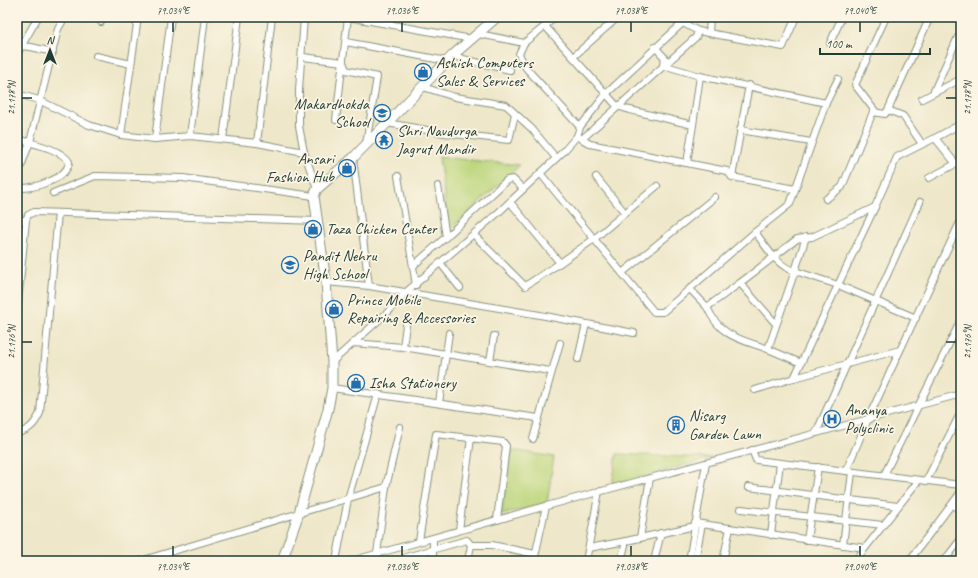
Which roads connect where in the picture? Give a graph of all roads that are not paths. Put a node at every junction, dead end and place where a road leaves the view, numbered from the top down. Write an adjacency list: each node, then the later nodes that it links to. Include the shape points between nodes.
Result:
1 (38, 17): 30 (street)
2 (65, 17): 32 (street, via 58,29)
3 (78, 17): 4 (street)
4 (86, 17)
5 (138, 17): 39 (street)
6 (172, 17): 68 (street)
7 (205, 17): 64 (street)
8 (239, 17): 69 (street)
9 (272, 17): 72 (street)
10 (304, 17): 36 (street)
11 (348, 17): 26 (street); 27 (street)
12 (497, 17): 26 (street)
13 (555, 17): 22 (street)
14 (618, 17): 35 (street)
15 (688, 17): 21 (street)
16 (710, 17): 24 (street)
17 (796, 17): 24 (street, via 784,47)
18 (842, 17): 29 (street)
19 (886, 17): 55 (street, via 855,85)
20 (930, 17): 54 (street)
21 (683, 23): 23 (street); 31 (street)
22 (545, 26): 28 (street); 35 (street)
23 (698, 31): 24 (street); 40 (street, via 696,37)
24 (709, 33)
25 (961, 36): 47 (street)
26 (475, 37): 28 (street); 37 (street)
27 (346, 42): 37 (street); 38 (street)
28 (524, 43): 61 (street, via 519,54 526,68)
29 (830, 43)
30 (19, 46): 32 (street); 33 (street)
31 (655, 48): 40 (street, via 665,58); 49 (street)
32 (53, 52): 51 (street)
33 (17, 54)
34 (96, 56): 39 (street)
35 (573, 57): 49 (street)
36 (303, 58): 38 (street); 75 (street, via 299,90 299,126)
37 (450, 58): 41 (street); 46 (street)
38 (343, 62): 57 (street); 73 (street, via 346,70 377,77)
39 (131, 64): 63 (street)
40 (664, 65): 42 (street); 53 (street)
41 (510, 70)
42 (700, 76): 45 (street); 59 (street)
43 (838, 79): 52 (street)
44 (961, 79): 47 (street)
45 (749, 85): 52 (street); 62 (street)
46 (422, 87): 56 (street, via 455,97 506,105); 58 (street)
47 (933, 93): 50 (street)
48 (17, 94): 51 (street)
49 (606, 94): 53 (street); 61 (street)
50 (922, 99)
51 (39, 100): 63 (street, via 89,124); 70 (street)
52 (826, 103): 71 (street)
53 (617, 106): 59 (street); 65 (street)
54 (888, 110): 55 (street, via 885,114); 74 (street, via 903,116)
55 (875, 111): 94 (street, via 842,186)
56 (515, 114): 58 (street, via 509,140 444,133); 77 (street, via 532,129)
57 (336, 120)
58 (387, 123): 73 (street)
59 (693, 124): 78 (street)
60 (961, 124): 66 (street)
61 (580, 127): 65 (street)
62 (740, 130): 71 (street); 84 (street)
63 (120, 134): 68 (street)
64 (190, 136): 68 (street); 69 (street)
65 (579, 138): 77 (street); 78 (street, via 590,144)
66 (935, 138): 74 (street); 79 (street)
67 (17, 139): 70 (street)
68 (155, 139)
69 (223, 139): 72 (street)
70 (30, 142): 82 (street); 88 (street, via 67,158 70,164 64,172 40,185)
71 (811, 142): 92 (street)
72 (257, 143): 75 (street)
73 (366, 144): 76 (street)
74 (922, 144): 97 (street, via 897,157)
75 (304, 152): 90 (street)
76 (353, 158): 90 (street); 119 (street)
77 (556, 158): 80 (street)
78 (687, 163): 84 (street, via 727,172)
79 (959, 164): 85 (street)
80 (540, 173): 89 (street); 108 (street)
81 (398, 176): 112 (street)
82 (17, 177)
83 (596, 177): 99 (street)
84 (732, 177): 92 (street)
85 (929, 178)
86 (438, 186): 106 (street)
87 (657, 186): 99 (street)
88 (17, 188)
89 (523, 189): 95 (street); 106 (street, via 514,179 507,180)
90 (315, 192): 91 (street, via 183,178 95,176); 103 (street)
91 (54, 193)
92 (794, 195): 104 (street)
93 (715, 197): 114 (street)
94 (826, 199)
95 (510, 202): 105 (street); 110 (street)
96 (920, 202): 123 (street)
97 (875, 207): 107 (street, via 812,237); 118 (street)
98 (58, 213): 101 (street, via 31,213); 103 (street); 158 (street, via 40,413 30,428)
99 (625, 213): 108 (street)
100 (17, 220): 101 (street)
101 (26, 220): 125 (street)
102 (961, 220): 126 (street)
103 (318, 221): 115 (street)
104 (755, 232): 109 (street); 121 (street)
105 (474, 235): 110 (street, via 525,286); 111 (street)
106 (446, 237): 112 (street)
107 (806, 237): 109 (street, via 797,239); 113 (street)
108 (594, 239): 110 (street); 114 (street)
109 (774, 256): 113 (street, via 786,268); 116 (street)
110 (560, 263)
111 (441, 264): 117 (street); 120 (street)
112 (413, 266): 117 (street)
113 (795, 271): 118 (street); 129 (street)
114 (622, 273): 121 (street, via 654,312 658,313)
115 (326, 282): 119 (street); 142 (street)
116 (740, 283): 124 (street); 129 (street)
117 (416, 285): 122 (street)
118 (838, 285): 123 (street); 143 (street)
119 (369, 286): 122 (street)
120 (460, 288)
121 (690, 289): 124 (street)
122 (405, 293): 128 (street); 134 (street)
123 (876, 300): 126 (street); 144 (street)
124 (707, 307): 137 (street, via 722,331)
125 (17, 314)
126 (916, 318): 138 (street)
127 (961, 320): 152 (street)
128 (586, 324): 132 (street); 140 (street)
129 (776, 324): 137 (street)
130 (406, 325): 136 (street)
131 (449, 333): 139 (street)
132 (634, 333)
133 (494, 336): 141 (street)
134 (353, 343): 136 (street); 142 (street)
135 (560, 343): 145 (street)
136 (403, 346): 139 (street)
137 (768, 349): 143 (street)
138 (900, 350): 144 (street); 155 (street)
139 (446, 353): 141 (street); 151 (street)
140 (578, 360)
141 (490, 361): 145 (street)
142 (332, 362): 147 (street)
143 (801, 363): 146 (street)
144 (847, 364): 146 (street); 157 (street)
145 (550, 371): 154 (street, via 552,375)
146 (794, 378): 148 (street)
147 (332, 388): 149 (street); 184 (street)
148 (754, 390)
149 (378, 394): 151 (street); 176 (street)
150 (961, 394): 152 (street)
151 (439, 403): 154 (street)
152 (920, 405): 155 (street); 166 (street)
153 (961, 412): 168 (street)
154 (538, 418): 160 (street)
155 (868, 419): 157 (street); 165 (street)
156 (400, 426): 170 (street)
157 (816, 433): 161 (street)
158 (17, 434)
159 (471, 438): 186 (street, via 503,442 506,446); 192 (street); 199 (street, via 439,434 435,436)
160 (533, 439)
161 (752, 450): 162 (street); 163 (street, via 756,460)
162 (706, 462): 167 (street); 189 (street)
163 (780, 463): 164 (street); 173 (street)
164 (818, 467): 165 (street); 175 (street)
165 (849, 471): 166 (street); 177 (street)
166 (884, 475): 168 (street)
167 (650, 478): 172 (street); 195 (street)
168 (923, 480): 169 (street); 180 (street)
169 (961, 485)
170 (386, 487): 176 (street); 206 (street)
171 (748, 487): 173 (street)
172 (599, 491): 179 (street); 203 (street)
173 (777, 492): 175 (street); 182 (street)
174 (961, 492): 178 (street)
175 (814, 496): 177 (street); 185 (street)
176 (348, 499): 184 (street); 210 (street)
177 (849, 501): 180 (street); 187 (street)
178 (952, 505): 183 (street); 224 (street)
179 (546, 506): 186 (street); 207 (street)
180 (898, 506): 190 (street)
181 (742, 509): 182 (street)
182 (774, 512): 185 (street); 194 (street)
183 (961, 512)
184 (299, 513): 208 (street); 209 (street)
185 (811, 517): 187 (street); 198 (street)
186 (497, 520): 192 (street)
187 (846, 522): 190 (street); 202 (street)
188 (702, 524): 189 (street); 191 (street); 221 (street)
189 (695, 525): 193 (street); 220 (street)
190 (883, 525): 204 (street)
191 (730, 528): 194 (street); 222 (street)
192 (462, 529): 196 (street); 201 (street)
193 (661, 533): 195 (street); 219 (street)
194 (771, 535): 198 (street)
195 (640, 538): 200 (street)
196 (433, 539): 199 (street); 205 (street)
197 (961, 539): 225 (street)
198 (807, 540): 202 (street)
199 (419, 541): 206 (street)
200 (626, 541): 203 (street); 218 (street)
201 (469, 543): 205 (street); 207 (street); 215 (street)
202 (843, 545): 204 (street)
203 (589, 548): 217 (street)
204 (865, 548): 223 (street)
205 (434, 549): 213 (street, via 406,557); 214 (street)
206 (378, 553): 211 (street); 212 (street)
207 (535, 554): 216 (street)
208 (140, 561)
209 (282, 561)
210 (336, 561)
211 (351, 561)
212 (376, 561)
213 (406, 561)
214 (433, 561)
215 (468, 561)
216 (534, 561)
217 (586, 561)
218 (621, 561)
219 (654, 561)
220 (689, 561)
221 (695, 561)
222 (723, 561)
223 (854, 561)
224 (909, 561)
225 (944, 561)

